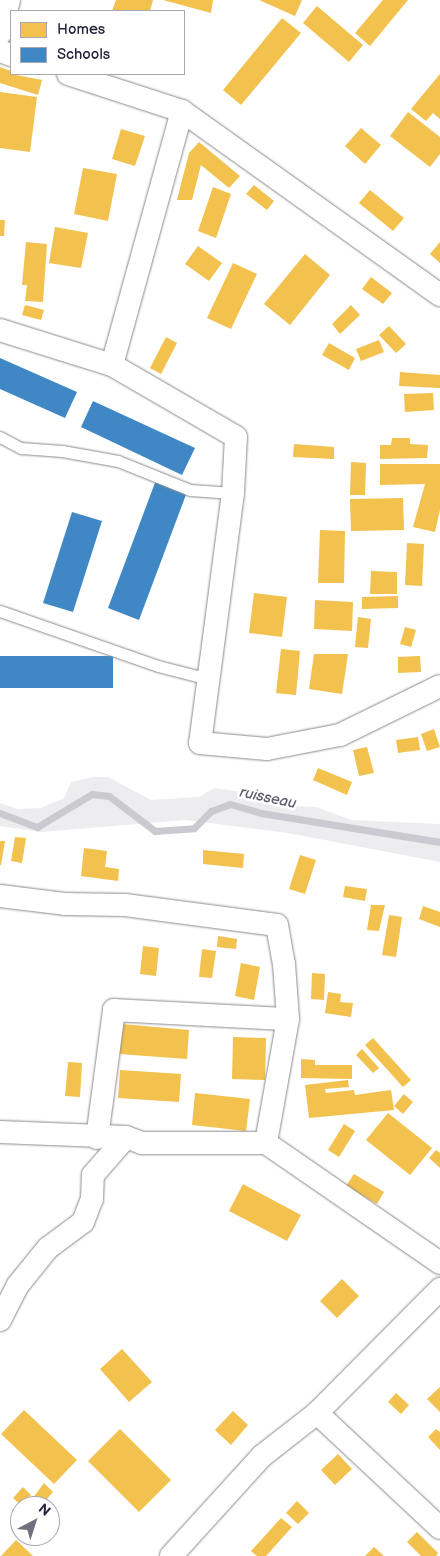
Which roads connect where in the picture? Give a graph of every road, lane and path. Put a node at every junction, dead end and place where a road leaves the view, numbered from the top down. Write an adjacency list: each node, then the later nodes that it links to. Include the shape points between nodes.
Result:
1 (9, 0): 2 (street)
2 (0, 34)
3 (71, 75): 4 (street)
4 (182, 111): 5 (street); 7 (street)
5 (440, 295)
6 (0, 330): 7 (street)
7 (112, 365): 9 (street, via 236,437)
8 (0, 437): 9 (lane, via 21,448 118,461 190,490)
9 (233, 493): 11 (street)
10 (0, 611): 11 (lane, via 158,666)
11 (208, 679): 12 (street, via 200,743 267,749 340,735)
12 (440, 686)
13 (0, 896): 14 (street, via 65,904 125,905 277,925)
14 (288, 1020): 16 (street, via 114,1010); 18 (street)
15 (0, 1132): 16 (street)
16 (97, 1138): 17 (street)
17 (126, 1138): 18 (street, via 142,1143); 21 (street, via 93,1175 92,1199 83,1222 48,1248 18,1285)
18 (266, 1143): 19 (street)
19 (440, 1263)
20 (440, 1289): 22 (street)
21 (0, 1320)
22 (317, 1413): 23 (street); 24 (street, via 262,1456)
23 (440, 1528)
24 (171, 1556)

